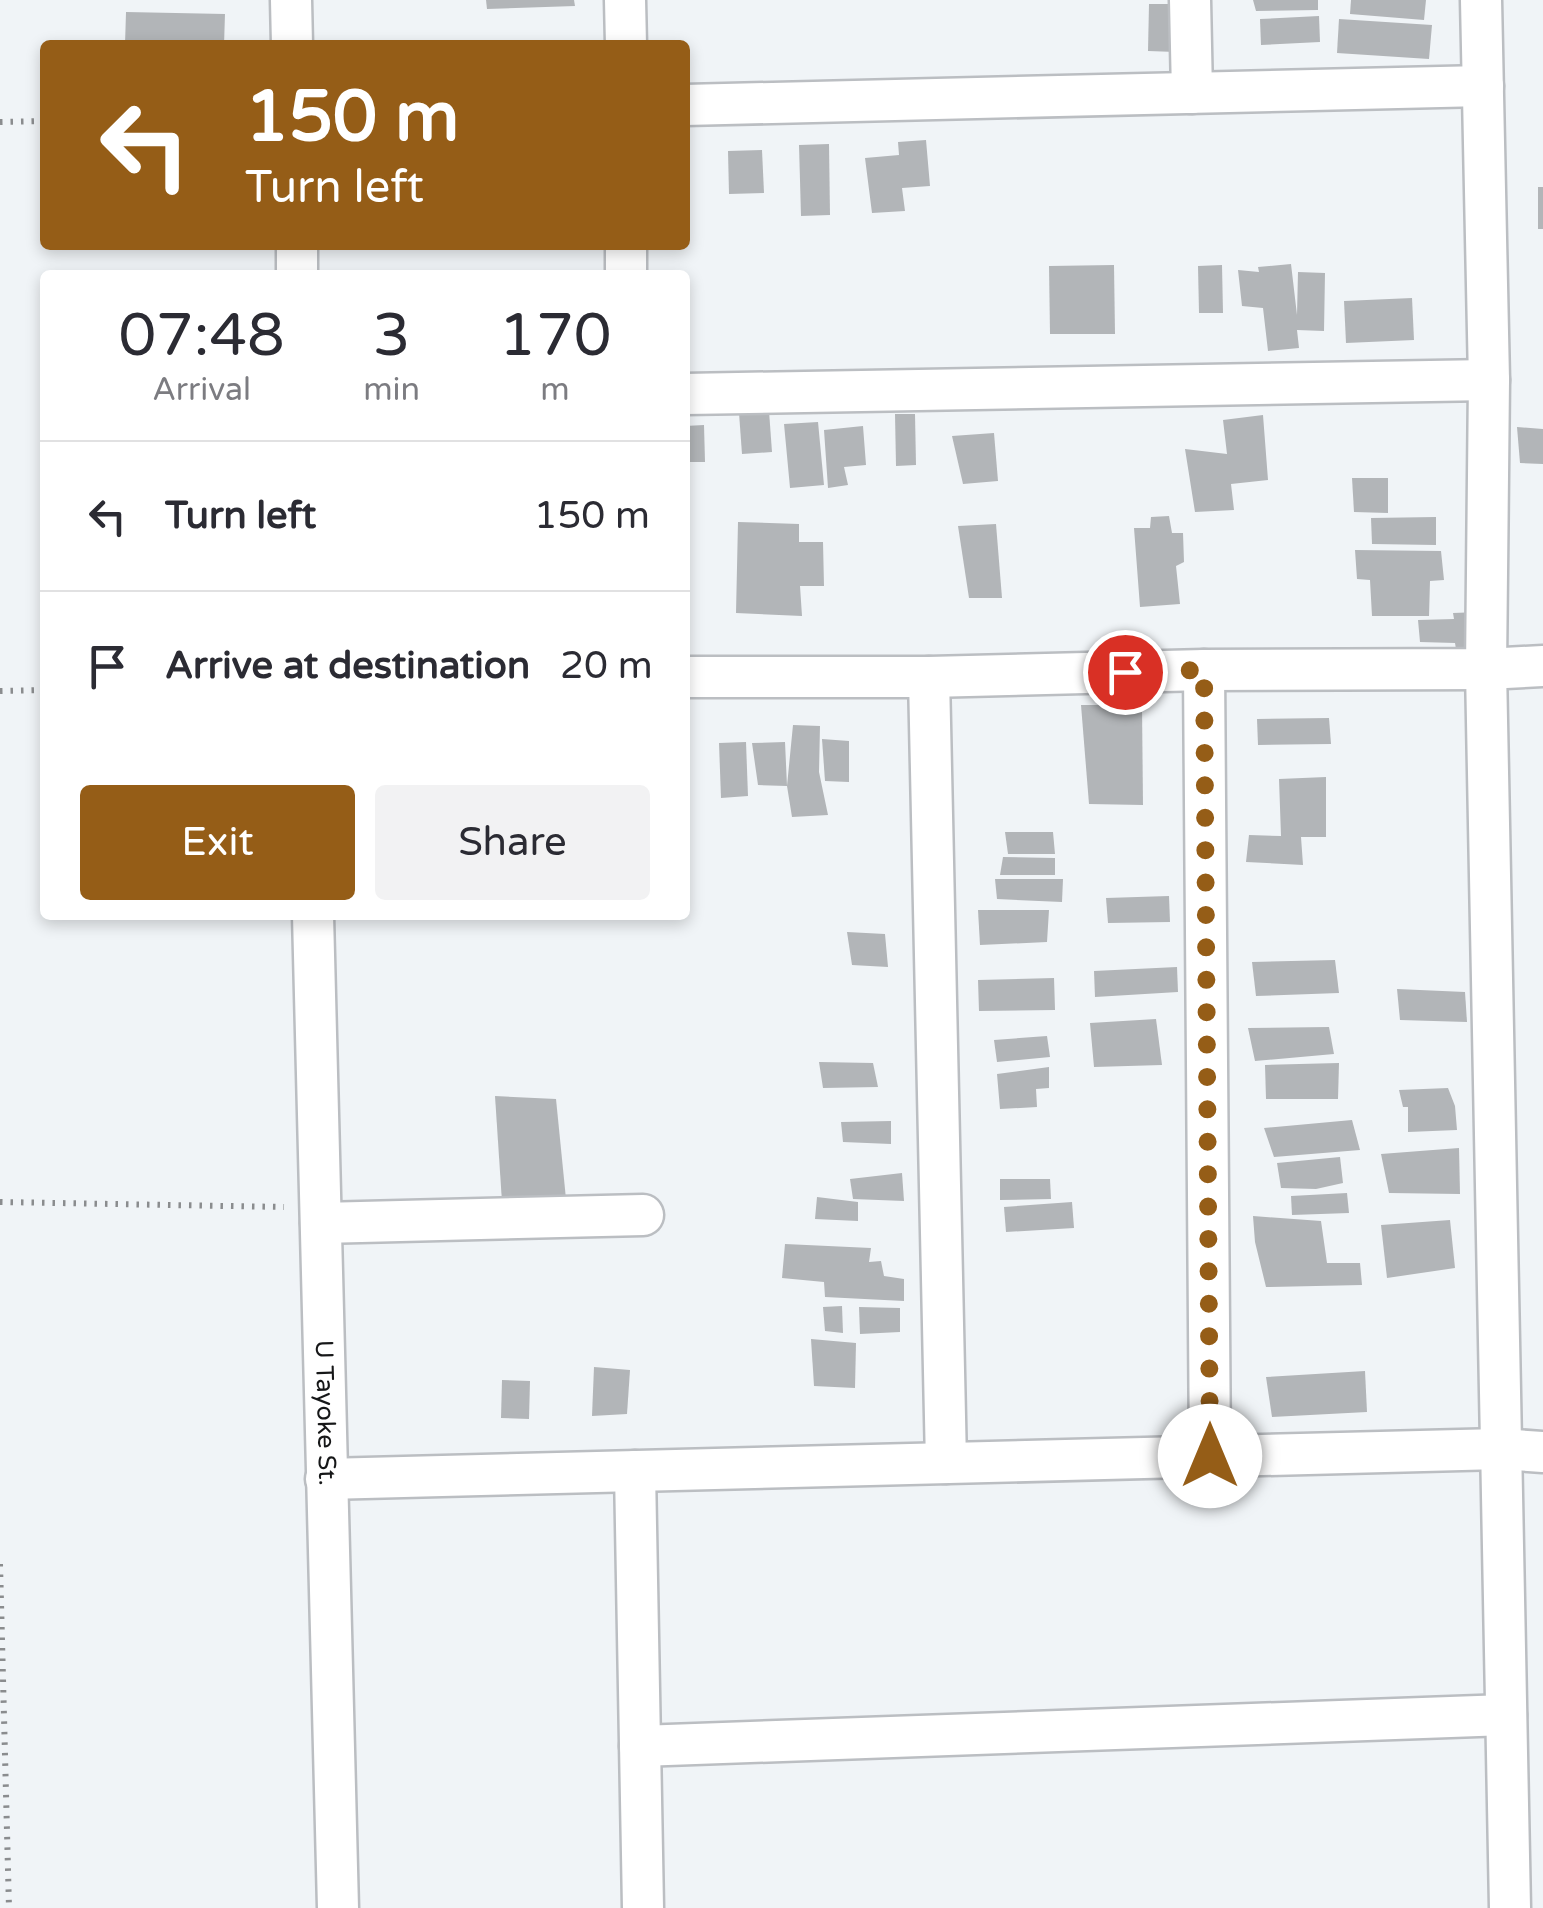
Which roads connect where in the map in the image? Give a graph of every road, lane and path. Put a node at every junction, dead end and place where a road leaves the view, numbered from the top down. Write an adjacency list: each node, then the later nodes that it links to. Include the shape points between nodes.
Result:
1 (291, 0): 5 (street)
2 (626, 0): 6 (street)
3 (1190, 0): 8 (street)
4 (1481, 0): 7 (street)
5 (292, 40)
6 (626, 40)
7 (1483, 86): 8 (street); 12 (street)
8 (1192, 92): 9 (street)
9 (690, 106)
10 (40, 120): 11 (path)
11 (0, 122)
12 (1488, 380): 13 (street); 15 (street)
13 (690, 394)
14 (1543, 666): 15 (street)
15 (1486, 669): 16 (street); 25 (street)
16 (1204, 670): 17 (street); 27 (street)
17 (929, 677): 18 (street); 28 (street)
18 (690, 678)
19 (40, 690): 20 (path)
20 (0, 691)
21 (313, 920): 23 (street, U Tayoke St.)
22 (0, 1202): 23 (path)
23 (320, 1215): 24 (street); 30 (street, U Tayoke St.)
24 (643, 1215)
25 (1500, 1449): 26 (street); 27 (street); 32 (street)
26 (1543, 1452)
27 (1210, 1456): 28 (street)
28 (946, 1463): 29 (street)
29 (635, 1471): 30 (street); 33 (street)
30 (326, 1479): 35 (street, U Tayoke St.)
31 (0, 1564): 34 (path)
32 (1506, 1715): 33 (street); 37 (street)
33 (640, 1746): 36 (street)
34 (9, 1908)
35 (338, 1908)
36 (642, 1908)
37 (1510, 1908)

